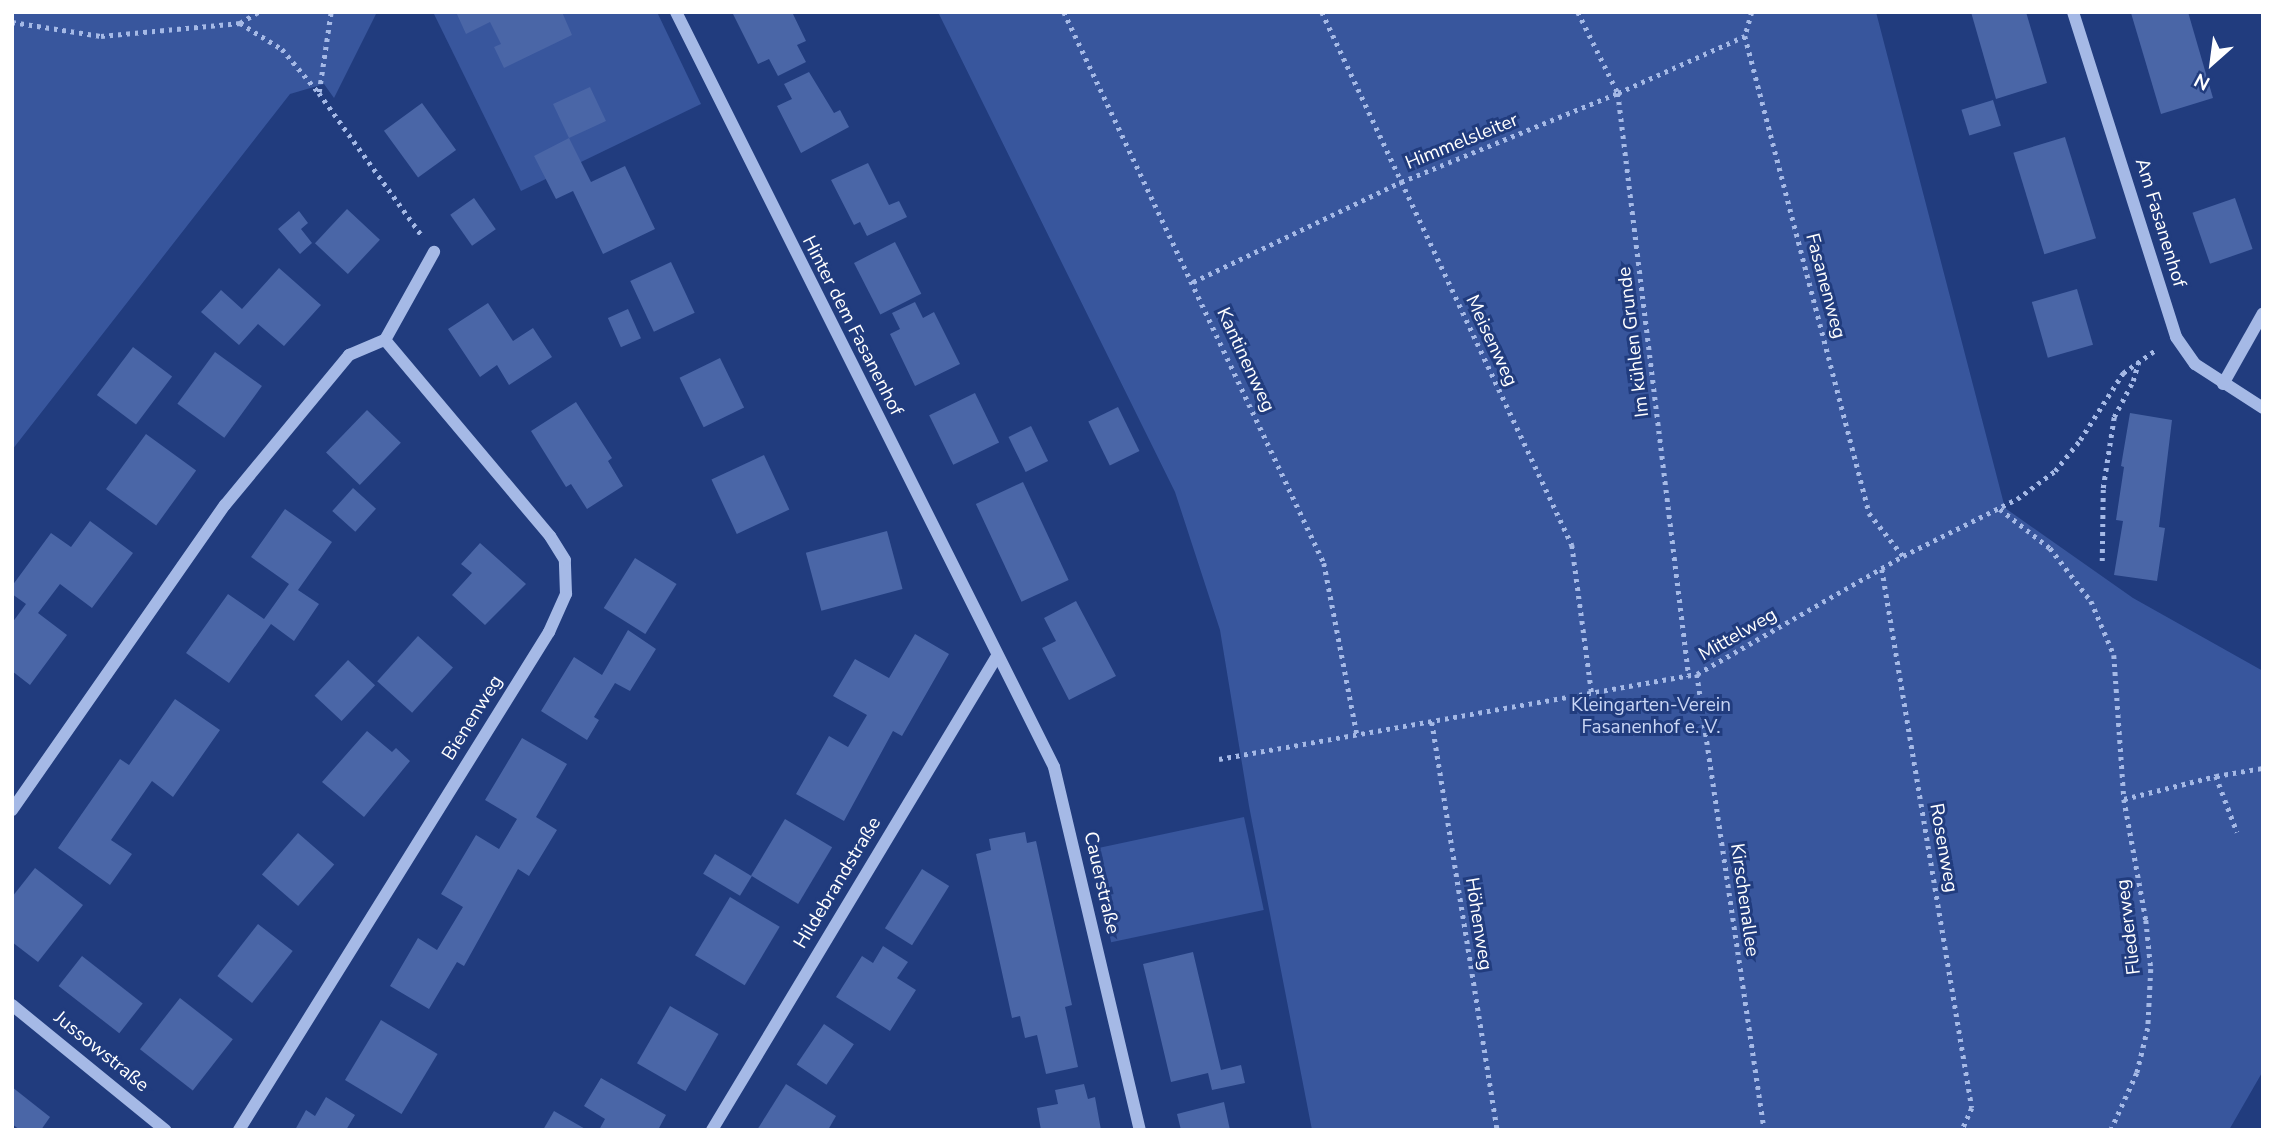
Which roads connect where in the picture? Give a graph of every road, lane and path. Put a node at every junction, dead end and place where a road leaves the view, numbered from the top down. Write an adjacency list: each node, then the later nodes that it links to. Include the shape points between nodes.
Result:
1 (258, 12): 10 (path)
2 (331, 12): 12 (path)
3 (676, 12): 27 (street, Hinter dem Fasanenhof)
4 (1063, 12): 16 (path, Kantinenweg)
5 (1322, 12): 14 (path, Meisenweg)
6 (1578, 12): 13 (path, Im kühlen Grunde)
7 (1752, 12): 11 (path)
8 (2073, 12): 18 (street, Am Fasanenhof)
9 (12, 22): 10 (path, via 102,36)
10 (240, 23): 12 (path, via 282,49)
11 (1745, 36): 13 (path, Himmelsleiter); 24 (path, Fasanenweg, via 1869,513)
12 (319, 93): 15 (path)
13 (1618, 93): 14 (path, Himmelsleiter); 29 (path, Im kühlen Grunde)
14 (1401, 182): 16 (path, Himmelsleiter); 30 (path, Meisenweg, via 1572,545)
15 (434, 252): 19 (street)
16 (1193, 282): 32 (path, Kantinenweg, via 1324,563)
17 (2263, 313): 21 (street)
18 (2176, 337): 20 (path, Mittelweg); 21 (street, Am Fasanenhof, via 2195,364)
19 (385, 340): 37 (street, via 349,355 225,505); 41 (street, Bienenweg, via 550,536 565,560 566,594 549,632)
20 (2139, 362): 23 (path, Mittelweg, via 2123,373 2055,471); 25 (path, via 2114,417 2103,488)
21 (2223, 384): 22 (street, Am Fasanenhof)
22 (2263, 408)
23 (2000, 509): 24 (path, Mittelweg); 36 (path, Fliederweg, via 2050,548 2091,601 2110,645)
24 (1903, 556): 26 (path, Mittelweg)
25 (2102, 561)
26 (1882, 569): 28 (path, Mittelweg); 46 (path, Rosenweg, via 1972,1108)
27 (997, 656): 42 (street, Hildebrandstraße); 43 (street, Cauerstraße, via 1054,767)
28 (1697, 674): 29 (path, Mittelweg); 45 (path, Kirschenallee)
29 (1689, 677): 30 (path, Mittelweg)
30 (1592, 694): 31 (path, Mittelweg)
31 (1432, 722): 32 (path, Mittelweg); 44 (path, Höhenweg)
32 (1357, 735): 33 (path, Mittelweg)
33 (1219, 759)
34 (2263, 768): 35 (path)
35 (2216, 776): 36 (path); 38 (path)
36 (2124, 799): 47 (path, Fliederweg, via 2151,970 2148,1028 2137,1073)
37 (12, 810)
38 (2236, 832)
39 (12, 1005): 40 (street, Jussowstraße)
40 (165, 1130)
41 (239, 1130)
42 (712, 1130)
43 (1140, 1130)
44 (1497, 1130)
45 (1764, 1130)
46 (1962, 1130)
47 (2111, 1130)

